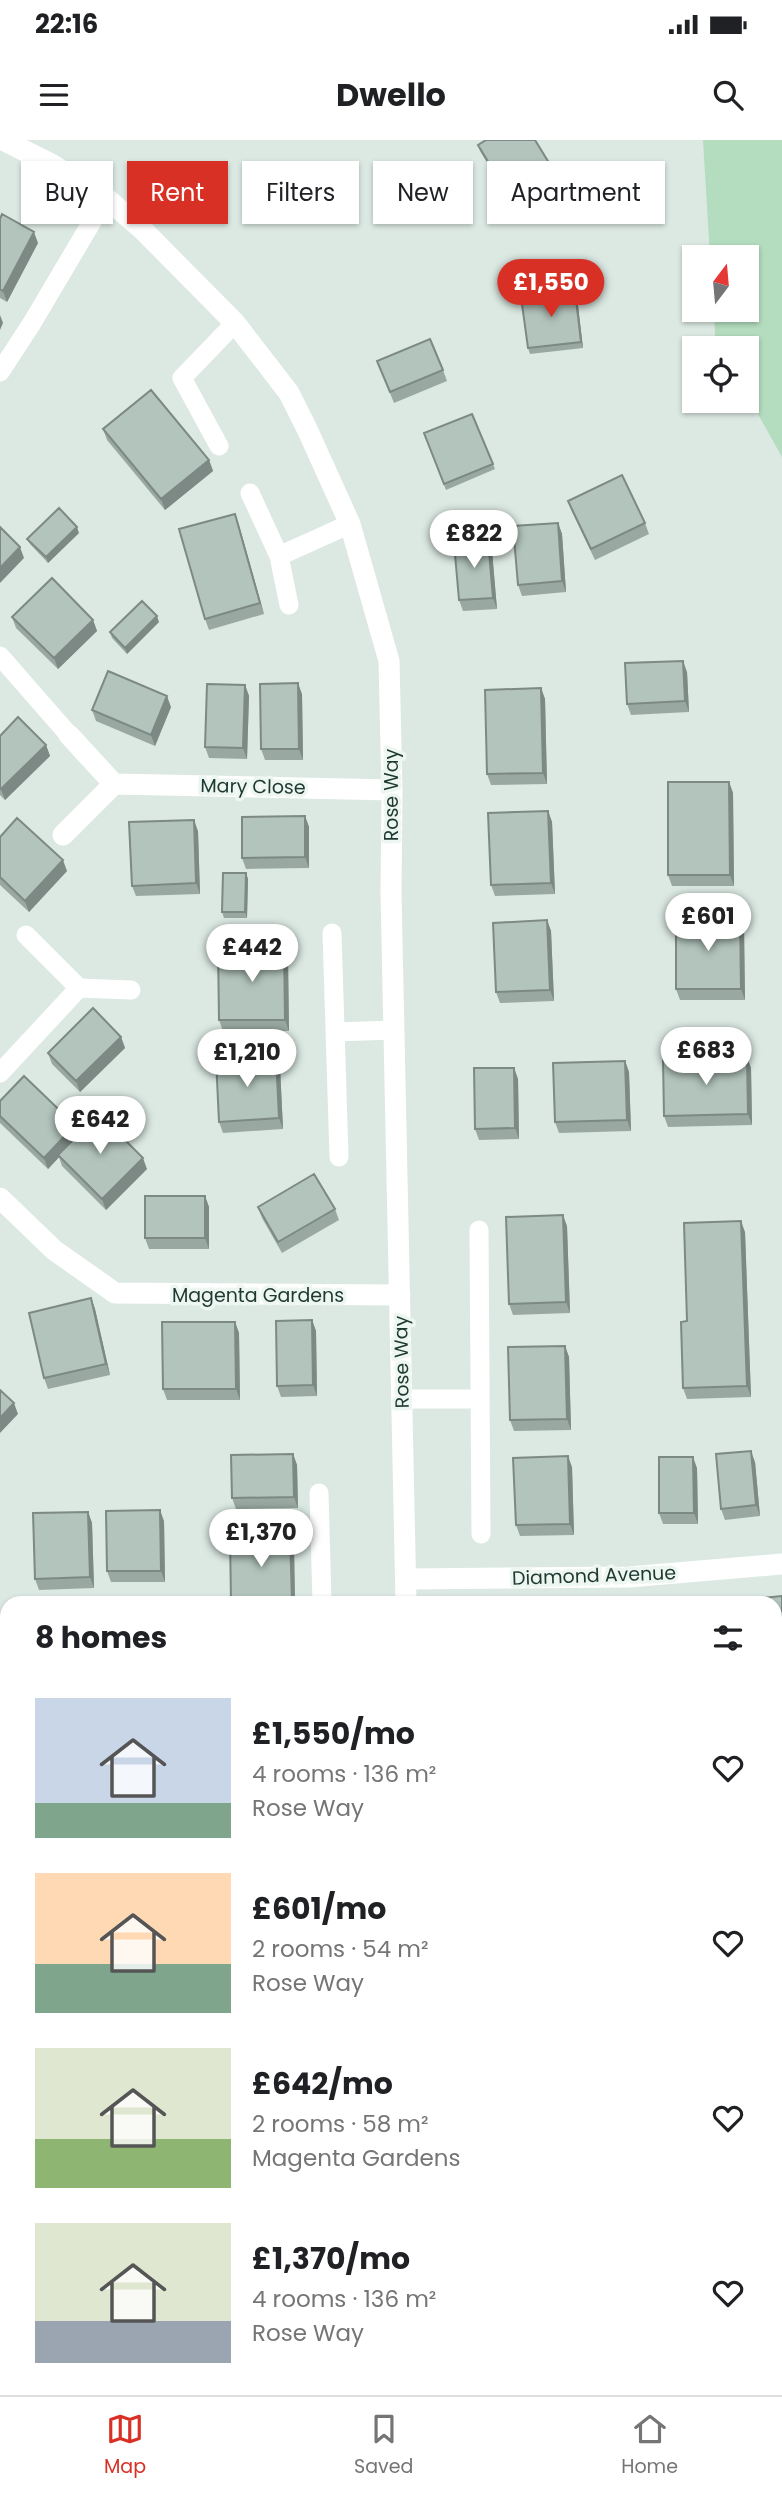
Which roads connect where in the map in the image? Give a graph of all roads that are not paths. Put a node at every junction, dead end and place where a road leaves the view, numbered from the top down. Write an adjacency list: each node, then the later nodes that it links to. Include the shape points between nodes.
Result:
1 (3, 140): 2 (street, Rose Way)
2 (45, 161)
3 (113, 204): 5 (street, Rose Way)
4 (91, 224): 6 (lane)
5 (235, 323): 7 (lane, via 182,378); 9 (street, Rose Way, via 289,393)
6 (0, 372)
7 (219, 446)
8 (250, 493): 10 (lane)
9 (350, 524): 10 (lane); 15 (street, Rose Way, via 389,661)
10 (279, 556): 11 (lane)
11 (289, 605)
12 (0, 656): 13 (lane)
13 (69, 735): 14 (street)
14 (114, 784): 15 (street, Mary Close); 16 (street)
15 (392, 790): 21 (street, Rose Way)
16 (64, 835)
17 (332, 933): 22 (lane)
18 (26, 935): 19 (lane)
19 (79, 988): 20 (lane); 23 (lane)
20 (131, 990)
21 (394, 1030): 22 (lane); 27 (street, Rose Way)
22 (335, 1032): 24 (lane)
23 (0, 1073)
24 (339, 1157)
25 (0, 1198): 27 (street, Magenta Gardens, via 54,1250 115,1293)
26 (479, 1230): 29 (lane)
27 (400, 1295): 28 (street, Rose Way)
28 (402, 1399): 29 (lane); 33 (street, Rose Way)
29 (480, 1399): 31 (lane)
30 (319, 1493): 34 (lane)
31 (481, 1535)
32 (782, 1564): 33 (street, Diamond Avenue, via 629,1577)
33 (406, 1579): 35 (street, Rose Way)
34 (322, 1596)
35 (407, 1596)

